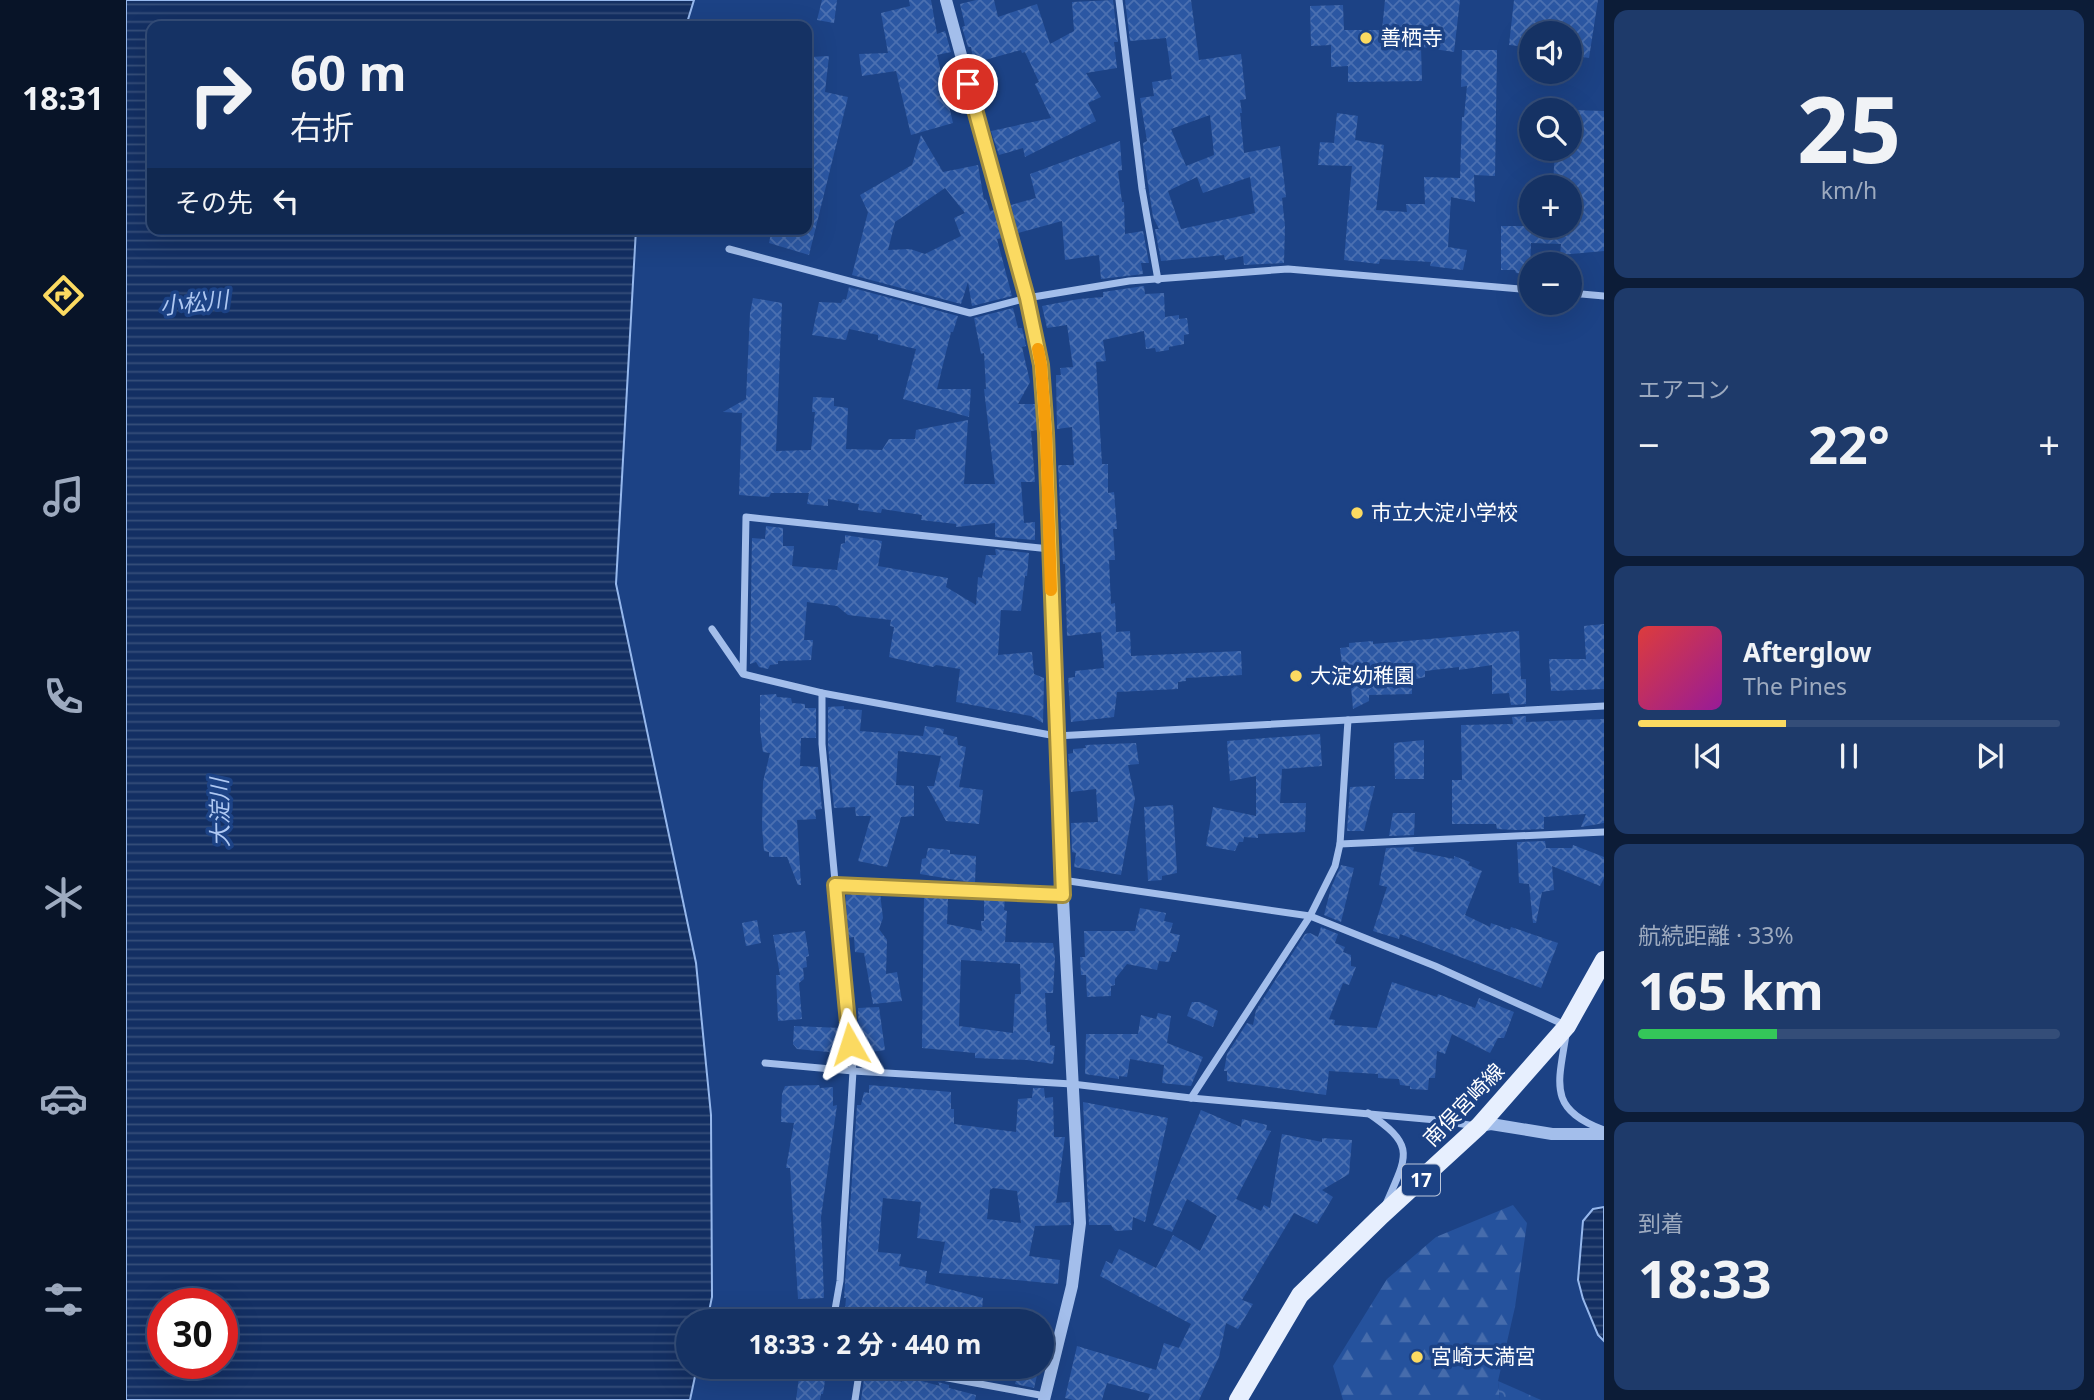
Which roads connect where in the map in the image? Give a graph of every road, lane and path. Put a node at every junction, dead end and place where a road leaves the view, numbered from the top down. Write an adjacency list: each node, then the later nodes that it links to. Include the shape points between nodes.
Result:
1 (946, 0): 8 (street)
2 (1119, 0): 4 (street)
3 (729, 249): 8 (street, via 970,313)
4 (1158, 280): 5 (street, via 1288,268); 8 (street)
5 (1519, 289)
6 (1582, 294): 7 (street)
7 (1604, 296)
8 (1027, 298): 9 (street, via 1041,365)
9 (1049, 549): 11 (street, via 746,517); 15 (street)
10 (712, 629): 11 (street)
11 (743, 674): 12 (street)
12 (822, 693): 15 (street); 19 (street)
13 (1604, 706): 14 (street)
14 (1348, 720): 15 (street); 17 (street)
15 (1056, 736): 18 (street)
16 (1604, 832): 17 (street)
17 (1340, 844): 21 (street, via 1335,866)
18 (1062, 880): 20 (street); 21 (street)
19 (835, 885): 20 (street); 25 (street)
20 (1063, 895): 26 (street)
21 (1310, 916): 23 (street); 27 (street)
22 (1604, 960): 23 (main road, 南俣宮崎線 / 17)
23 (1567, 1026): 29 (main road, 南俣宮崎線 / 17); 30 (street, via 1561,1096 1568,1110)
24 (765, 1063): 25 (street)
25 (853, 1071): 26 (street); 32 (street)
26 (1072, 1084): 27 (street); 35 (street, via 1080,1223 1072,1286)
27 (1191, 1097): 28 (street)
28 (1368, 1113): 29 (street); 31 (street, via 1401,1141 1404,1160)
29 (1479, 1126): 30 (street, via 1552,1134); 31 (main road, 南俣宮崎線 / 17)
30 (1604, 1132)
31 (1382, 1215): 37 (main road, 南俣宮崎線 / 17, via 1300,1295)
32 (835, 1309)
33 (858, 1379): 36 (street)
34 (949, 1379): 35 (street)
35 (1045, 1398)
36 (855, 1400)
37 (1238, 1400)

